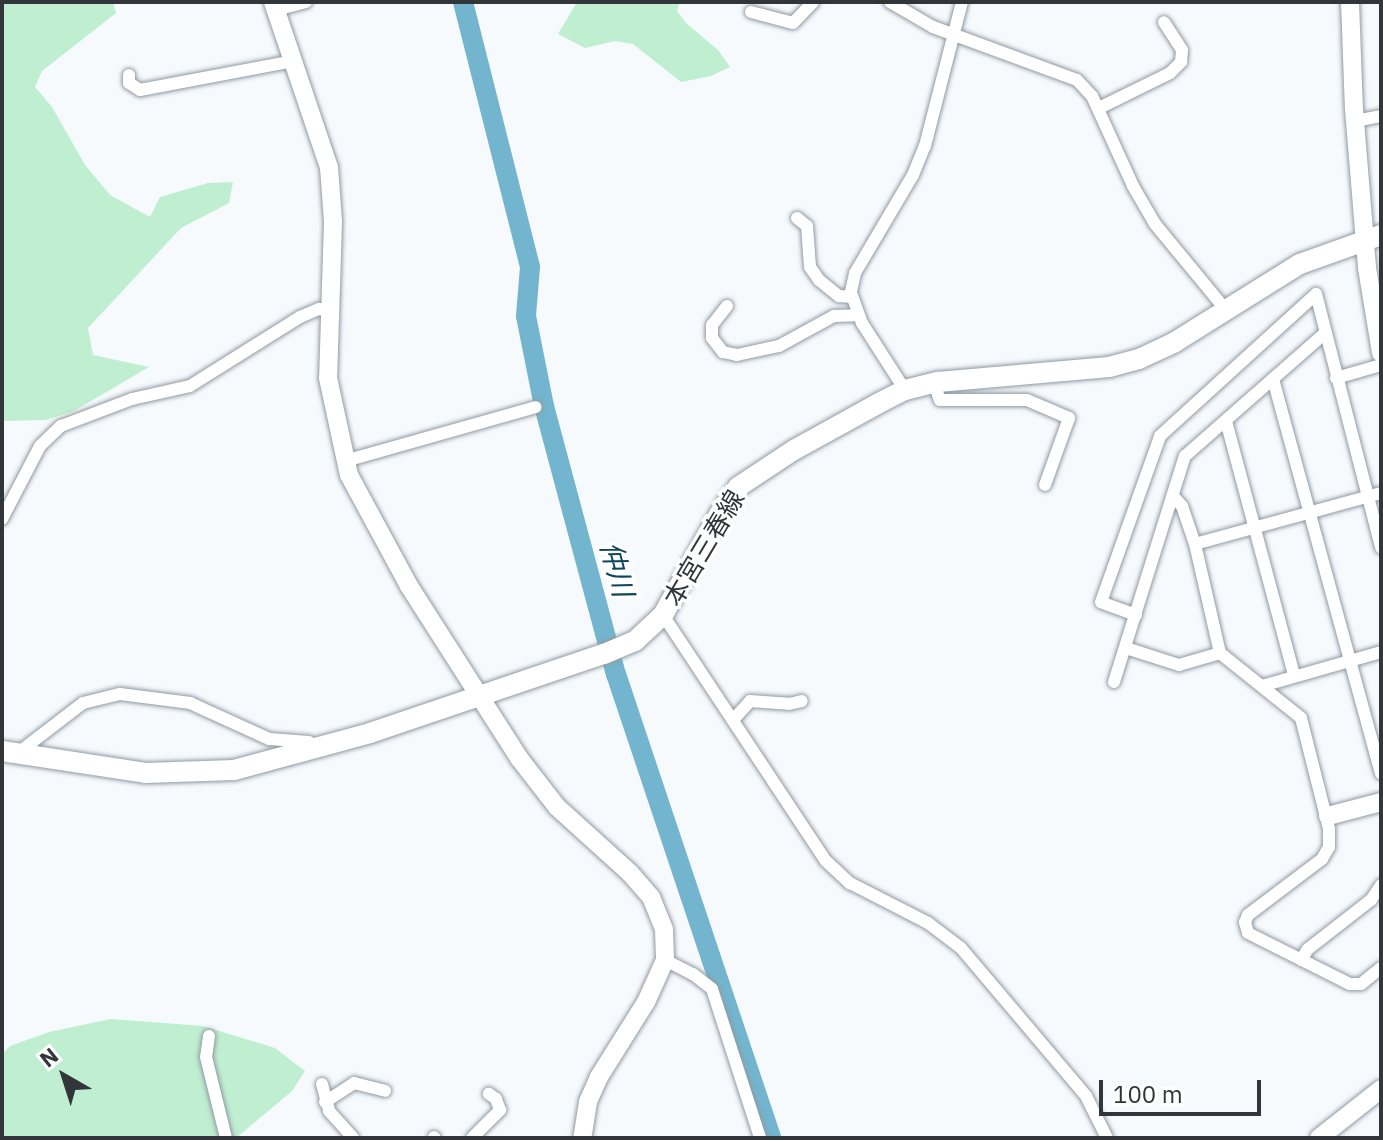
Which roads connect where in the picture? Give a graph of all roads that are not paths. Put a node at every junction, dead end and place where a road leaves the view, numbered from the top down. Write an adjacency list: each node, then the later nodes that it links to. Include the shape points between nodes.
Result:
1 (306, 2): 6 (street)
2 (813, 2): 7 (street, via 793,23)
3 (890, 2): 9 (street)
4 (962, 2): 9 (street)
5 (1350, 2): 14 (street)
6 (274, 6): 10 (street)
7 (751, 12)
8 (1164, 22): 12 (street, via 1182,50 1181,62 1170,73)
9 (953, 35): 12 (street, via 1077,80); 17 (street, via 925,146 855,273)
10 (294, 61): 11 (street, via 140,90 129,83); 20 (street, via 329,167 333,222)
11 (129, 75)
12 (1099, 108): 19 (street, via 1142,204)
13 (1381, 116): 14 (street)
14 (1355, 121): 16 (street)
15 (797, 218): 17 (street, via 808,232 810,267 830,290)
16 (1374, 237): 19 (main road, 本宮三春線, via 1300,264); 23 (street, via 1369,290)
17 (852, 297): 21 (street)
18 (727, 306): 21 (street, via 712,325 712,338 723,352 737,355 779,346 834,316)
19 (1225, 309): 27 (main road, 本宮三春線, via 1175,342 1109,367)
20 (328, 311): 31 (street, via 329,389); 36 (street, via 300,317 190,386 132,399 61,426 40,446)
21 (858, 315): 28 (street)
22 (1324, 334): 25 (street); 26 (street); 41 (street, via 1316,294 1160,436 1101,602)
23 (1381, 353)
24 (1381, 365): 25 (street)
25 (1336, 378): 33 (street)
26 (1273, 379): 30 (street); 35 (street)
27 (934, 383): 28 (main road, 本宮三春線); 32 (street, via 940,400 1027,400 1069,418)
28 (905, 390): 40 (main road, 本宮三春線, via 738,487)
29 (536, 407): 31 (street)
30 (1226, 421): 34 (street, via 1185,456); 37 (street)
31 (345, 461): 49 (street, via 376,529)
32 (1045, 485)
33 (1374, 495): 35 (street); 39 (street)
34 (1173, 496): 38 (street, via 1182,506); 41 (street)
35 (1312, 513): 37 (street); 45 (street)
36 (2, 519)
37 (1255, 527): 38 (street); 46 (street)
38 (1195, 544): 44 (street)
39 (1381, 548)
40 (663, 615): 49 (main road, 本宮三春線, via 625,646); 51 (street)
41 (1136, 615): 42 (street)
42 (1126, 648): 44 (street, via 1179,665); 47 (street)
43 (1381, 652): 45 (street)
44 (1220, 653): 48 (street)
45 (1351, 661): 46 (street); 54 (street)
46 (1294, 675): 48 (street)
47 (1114, 682)
48 (1262, 686): 56 (street, via 1301,718)
49 (480, 696): 52 (main road, 本宮三春線); 58 (street, via 534,780 651,897 664,930)
50 (802, 701): 51 (street, via 750,701)
51 (733, 720): 72 (street, via 826,861 850,883 928,923 961,948 1078,1086)
52 (335, 744): 53 (main road, 本宮三春線, via 234,770 191,774 145,773); 53 (street, via 322,739 287,743 190,703 120,694 83,703)
53 (10, 752)
54 (1381, 773)
55 (1381, 802): 56 (street)
56 (1328, 816): 59 (street, via 1330,843 1322,859 1245,922 1251,936)
57 (1381, 885): 59 (street, via 1371,900)
58 (665, 960): 70 (street, via 646,1002 599,1077); 71 (street, via 712,989)
59 (1301, 960): 60 (street, via 1350,984 1361,984)
60 (1381, 968)
61 (209, 1036): 67 (street, via 206,1057)
62 (322, 1084): 66 (street)
63 (1381, 1089): 73 (street)
64 (385, 1091): 66 (street, via 354,1083)
65 (489, 1094): 69 (street, via 500,1110)
66 (325, 1102): 68 (street)
67 (226, 1138)
68 (353, 1138)
69 (472, 1138)
70 (582, 1138)
71 (760, 1138)
72 (1107, 1138)
73 (1319, 1138)

